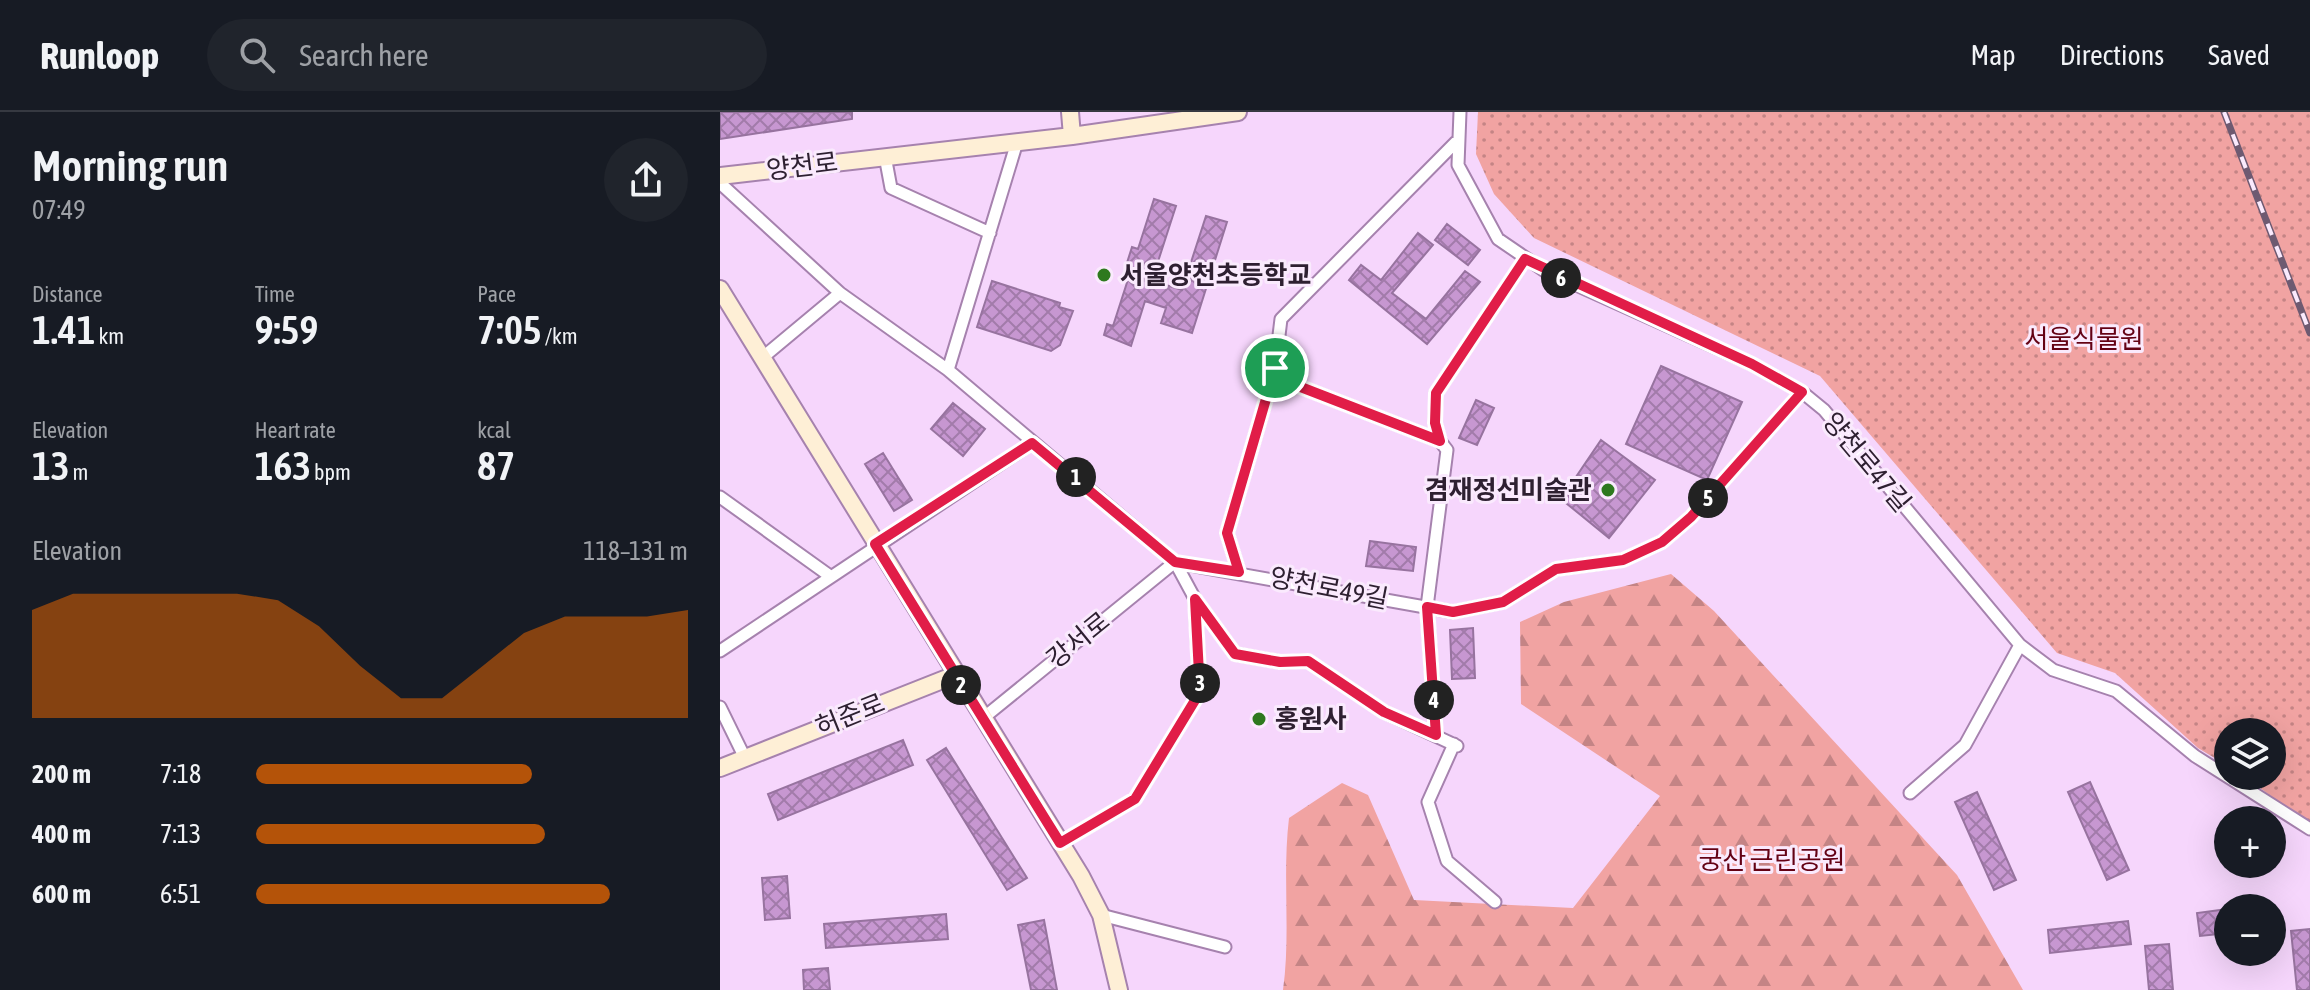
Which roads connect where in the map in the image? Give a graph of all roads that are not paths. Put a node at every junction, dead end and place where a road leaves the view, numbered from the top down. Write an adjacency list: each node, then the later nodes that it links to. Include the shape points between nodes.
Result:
1 (1070, 112): 4 (main road)
2 (1238, 112): 4 (main road, 양천로)
3 (1460, 112): 6 (street, 양천로47길)
4 (1072, 136): 5 (main road, 양천로)
5 (1017, 142): 7 (main road, 양천로); 10 (street)
6 (1456, 142): 11 (street, 양천로47길, via 1458,165 1498,239); 15 (street, via 1281,319)
7 (885, 156): 8 (main road, 양천로); 10 (street, via 891,188)
8 (720, 176)
9 (720, 183): 13 (street)
10 (990, 233): 16 (street)
11 (1525, 259): 17 (street, 양천로47길); 18 (street, via 1436,393)
12 (720, 289): 14 (main road)
13 (840, 293): 14 (street); 16 (street)
14 (762, 358): 21 (main road)
15 (1275, 368): 18 (street, via 1280,379); 23 (street, via 1227,533)
16 (948, 370): 19 (street)
17 (1802, 392): 26 (street, 양천로49길, via 1691,517 1662,542 1623,560 1556,569 1503,602 1453,612); 27 (street, 양천로47길, via 1824,410)
18 (1440, 441): 26 (street, via 1447,450)
19 (1032, 443): 21 (street); 22 (street)
20 (720, 497): 24 (street)
21 (875, 544): 24 (street); 29 (main road)
22 (1175, 562): 23 (street, 양천로49길); 25 (street); 31 (street, 강서로)
23 (1239, 572): 26 (street, 양천로49길)
24 (830, 576): 28 (street)
25 (1195, 599): 32 (street, via 1235,654 1308,661 1384,712); 37 (street, via 1200,692 1135,799)
26 (1427, 607): 32 (street)
27 (2020, 645): 35 (street, via 1965,745); 36 (street, 양천로47길, via 2053,670 2116,691 2195,756)
28 (720, 651)
29 (955, 675): 31 (main road); 33 (main road, 허준로)
30 (720, 707): 33 (street)
31 (982, 719): 37 (main road)
32 (1436, 735): 38 (street, via 1456,745 1428,802 1447,861)
33 (745, 758): 34 (main road, 허준로)
34 (720, 768)
35 (1910, 793)
36 (2310, 829)
37 (1060, 843): 39 (main road)
38 (1495, 902)
39 (1101, 915): 40 (street); 41 (main road)
40 (1225, 947)
41 (1119, 990)

